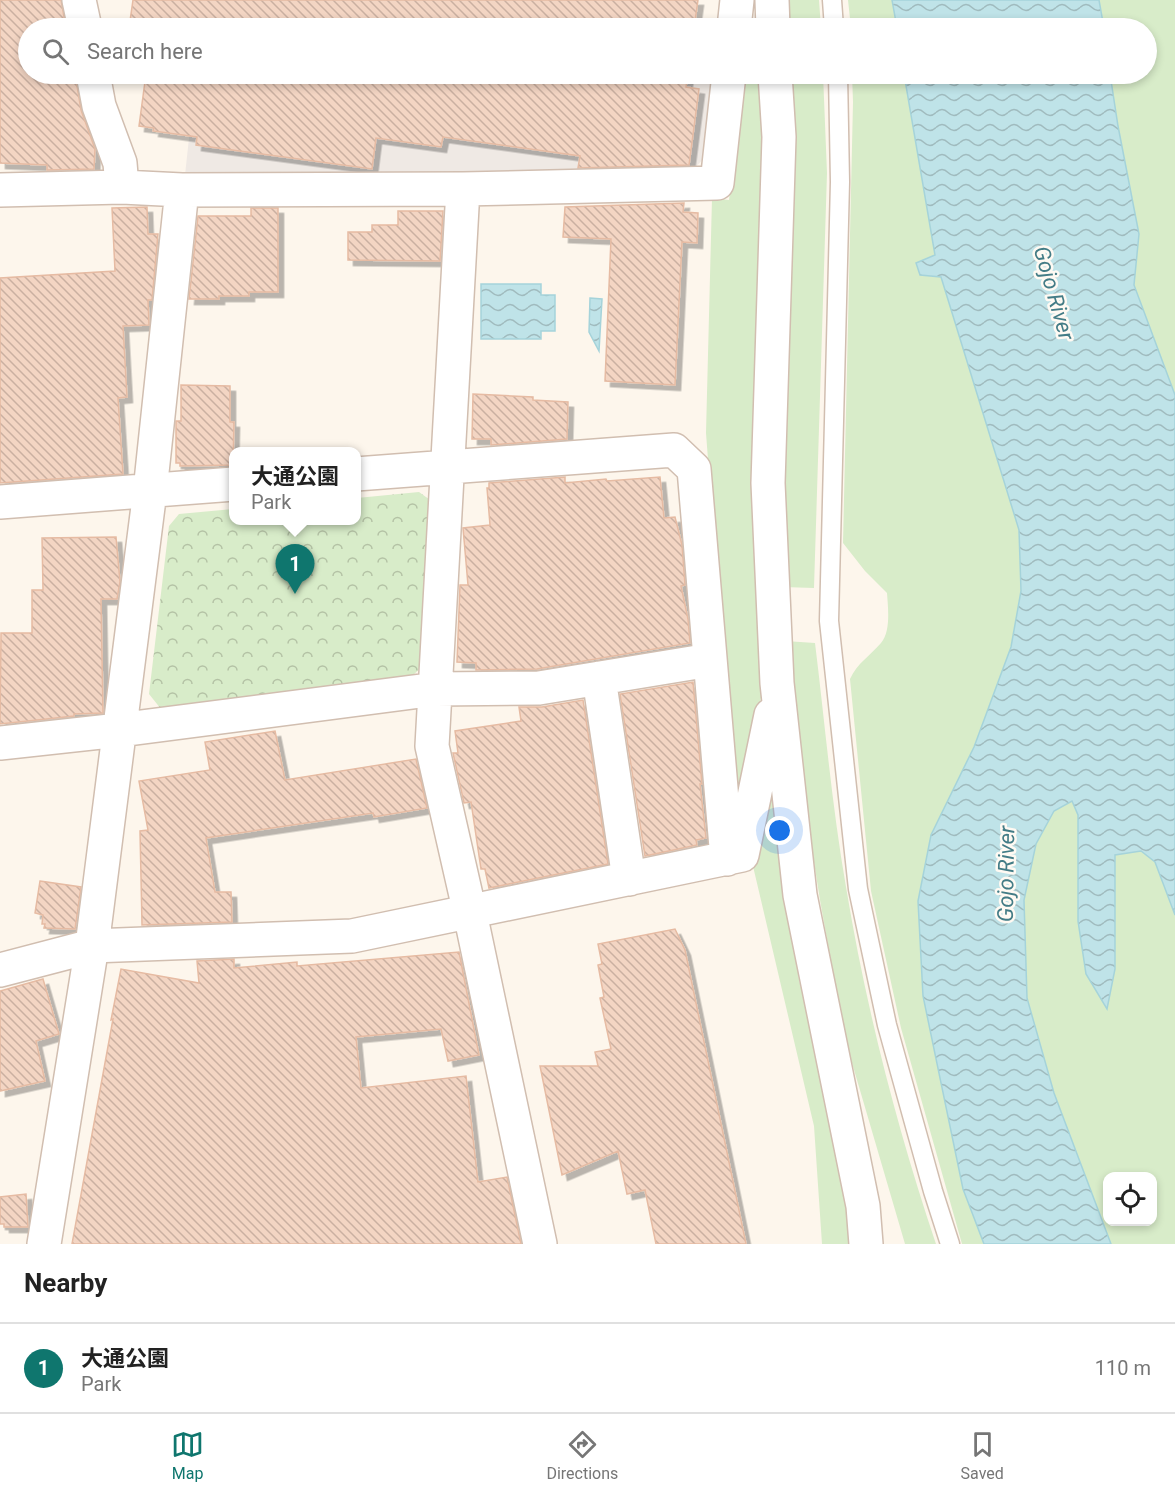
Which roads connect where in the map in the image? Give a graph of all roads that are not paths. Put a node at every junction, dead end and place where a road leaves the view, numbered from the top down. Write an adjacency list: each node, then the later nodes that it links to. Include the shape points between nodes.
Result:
1 (79, 0): 5 (street)
2 (737, 0): 6 (street)
3 (771, 0): 7 (street)
4 (832, 0): 8 (lane)
5 (83, 18)
6 (735, 18)
7 (772, 18)
8 (833, 18)
9 (95, 84): 13 (street, via 120,163)
10 (728, 84): 14 (street, via 717,183)
11 (775, 84): 24 (street, via 778,137 768,483)
12 (838, 84): 36 (lane, via 840,182 829,621 858,889 887,1024)
13 (122, 187): 15 (street); 16 (street)
14 (464, 189): 16 (street); 17 (street)
15 (0, 190)
16 (182, 190): 20 (street)
17 (449, 466): 18 (street); 22 (street, via 675,450 694,469); 25 (street)
18 (361, 474)
19 (229, 484): 20 (street)
20 (150, 491): 21 (street); 26 (street)
21 (0, 502)
22 (710, 660): 23 (street); 28 (street)
23 (599, 678): 25 (street, via 539,688); 29 (street)
24 (777, 683): 28 (street, via 742,855); 35 (street, via 800,895 861,1195)
25 (435, 688): 26 (street); 30 (street, via 432,747)
26 (119, 730): 27 (street); 31 (street)
27 (0, 743)
28 (728, 859): 29 (street)
29 (629, 879): 30 (street)
30 (470, 913): 31 (street, via 352,936); 34 (street)
31 (93, 946): 32 (street); 33 (street)
32 (0, 970)
33 (44, 1244)
34 (540, 1244)
35 (866, 1244)
36 (951, 1244)

